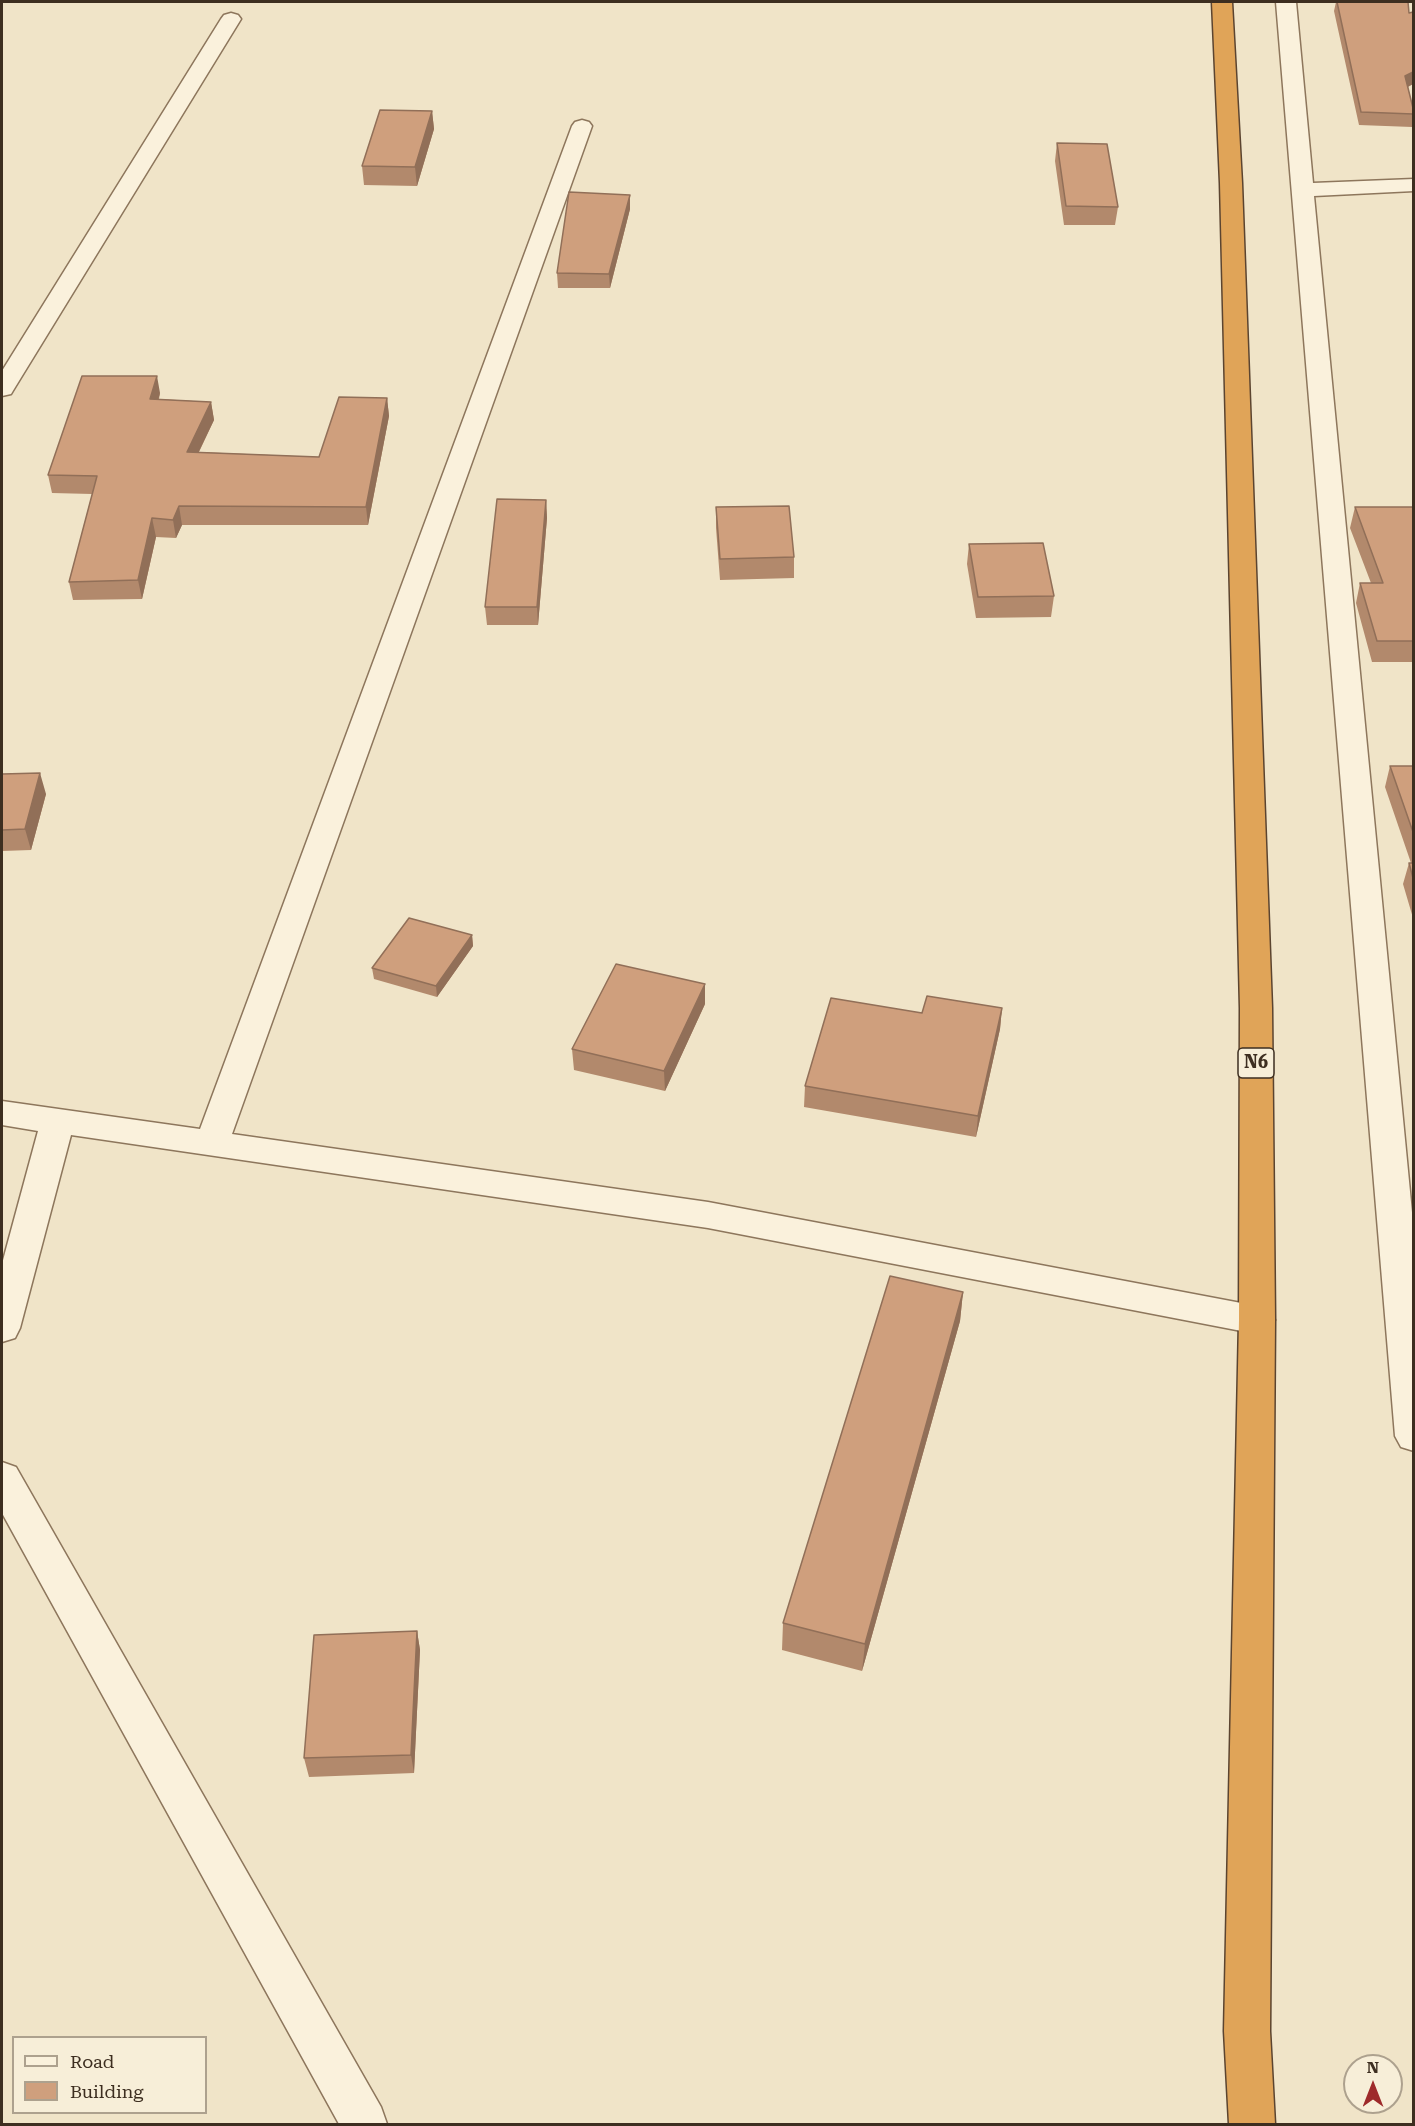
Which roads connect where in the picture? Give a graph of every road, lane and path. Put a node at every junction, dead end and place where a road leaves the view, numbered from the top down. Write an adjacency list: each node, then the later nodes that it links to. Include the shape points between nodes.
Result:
1 (1222, 2): 12 (highway, N6, via 1232,195 1255,996)
2 (1286, 2): 6 (street)
3 (231, 19): 7 (street)
4 (582, 126): 11 (street)
5 (1413, 185): 6 (street)
6 (1303, 190): 10 (street)
7 (2, 389)
8 (2, 1113): 9 (street)
9 (58, 1121): 11 (street); 13 (street)
10 (1400, 1133): 14 (street)
11 (212, 1143): 12 (street, via 708,1215)
12 (1257, 1320): 17 (highway, N6, via 1248,2031)
13 (2, 1328)
14 (1413, 1436)
15 (2, 1478): 16 (street)
16 (364, 2124)
17 (1252, 2124)

